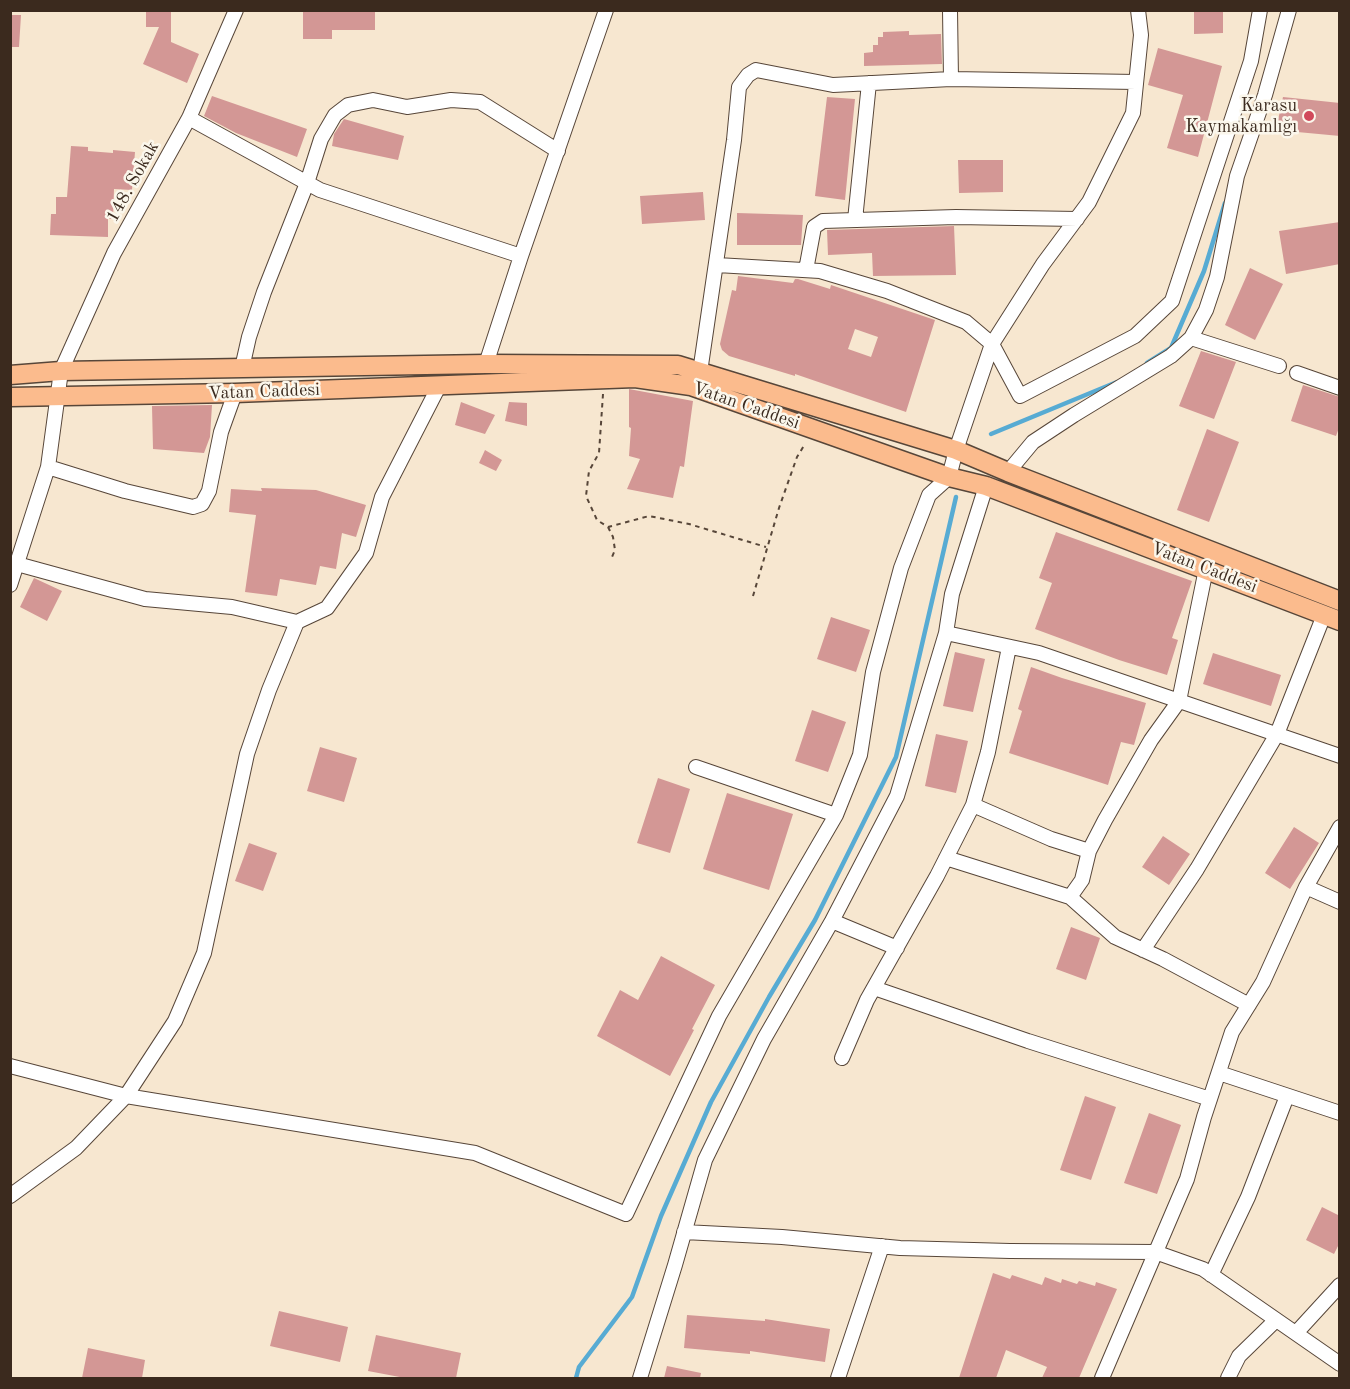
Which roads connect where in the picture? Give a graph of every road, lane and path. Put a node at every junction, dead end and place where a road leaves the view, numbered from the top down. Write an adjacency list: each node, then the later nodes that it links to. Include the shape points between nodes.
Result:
1 (236, 10): 10 (street, 148. Sokak)
2 (606, 10): 11 (street)
3 (951, 10): 7 (street)
4 (1138, 10): 8 (street)
5 (1260, 10): 19 (street, via 1251,61 1172,302 1135,336 1020,396)
6 (1288, 10): 18 (street, via 1237,176 1217,277)
7 (951, 79): 8 (street); 9 (street)
8 (1136, 82): 13 (street, via 1132,113)
9 (869, 83): 14 (street); 16 (street, via 833,85 765,70 748,75 739,87)
10 (189, 118): 12 (street); 23 (street, 148. Sokak, via 114,252)
11 (558, 151): 12 (street, via 480,102 442,101 407,107 373,100 348,105 335,115 321,139); 15 (street)
12 (307, 183): 15 (street); 22 (street, via 264,292)
13 (1077, 219): 14 (street); 19 (street)
14 (855, 220): 17 (street, via 823,221 814,227)
15 (521, 256): 20 (street)
16 (717, 265): 17 (street); 24 (street)
17 (806, 270): 19 (street, via 887,291 966,322)
18 (1191, 338): 21 (street); 36 (street, via 1171,356 1033,442)
19 (992, 344): 34 (street)
20 (486, 364): 22 (main road, Vatan Caddesi); 24 (main road, Vatan Caddesi, via 678,365)
21 (1279, 366)
22 (242, 368): 23 (main road, Vatan Caddesi)
23 (61, 371): 26 (main road, Vatan Caddesi); 31 (street, 148. Sokak)
24 (700, 372): 34 (main road, Vatan Caddesi)
25 (1297, 373): 29 (street)
26 (10, 375)
27 (604, 380): 28 (main road, Vatan Caddesi); 33 (main road, Vatan Caddesi, via 635,378 691,386); 39 (path, via 599,453 589,471 586,496 597,520)
28 (439, 386): 30 (main road, Vatan Caddesi); 50 (street, via 382,497 366,553 327,608)
29 (1340, 387)
30 (235, 393): 31 (main road, Vatan Caddesi); 35 (street, via 221,432 209,491 202,504 193,507 125,491)
31 (57, 396): 32 (main road, Vatan Caddesi); 35 (street, 148. Sokak)
32 (10, 397)
33 (814, 429): 37 (main road, Vatan Caddesi); 42 (path, via 797,457)
34 (956, 450): 36 (main road, Vatan Caddesi); 37 (street)
35 (48, 467): 41 (street, 148. Sokak)
36 (1008, 472): 48 (main road, Vatan Caddesi)
37 (949, 477): 38 (main road, Vatan Caddesi); 58 (street, via 929,495 901,568 873,672 860,755)
38 (986, 486): 45 (main road, Vatan Caddesi); 51 (street, via 952,594)
39 (608, 526): 42 (path, via 649,516); 43 (path, via 615,550)
40 (10, 538): 41 (street)
41 (26, 538): 44 (street, 148. Sokak)
42 (766, 547): 47 (path)
43 (612, 557)
44 (18, 564): 46 (street, 148. Sokak); 50 (street, via 145,599 232,608)
45 (1206, 569): 49 (main road, Vatan Caddesi); 53 (street)
46 (10, 585)
47 (753, 596)
48 (1340, 602)
49 (1332, 618): 54 (street)
50 (297, 622): 73 (street, via 247,754 204,953 175,1021)
51 (946, 633): 52 (street); 65 (street, via 897,796)
52 (1009, 647): 53 (street, via 1039,653); 57 (street)
53 (1179, 701): 54 (street); 60 (street, via 1151,740)
54 (1277, 735): 55 (street); 67 (street)
55 (1340, 756)
56 (696, 767): 58 (street)
57 (973, 805): 60 (street); 61 (street)
58 (836, 815): 73 (street, via 719,1016 626,1214 476,1153)
59 (1340, 827): 62 (street)
60 (1089, 851): 63 (street, via 1082,880)
61 (946, 858): 63 (street); 66 (street)
62 (1306, 887): 64 (street); 69 (street)
63 (1070, 897): 67 (street, via 1115,937)
64 (1340, 902)
65 (832, 921): 66 (street); 78 (street, via 764,1039 705,1160)
66 (897, 948): 68 (street)
67 (1143, 950): 69 (street)
68 (874, 988): 70 (street); 75 (street)
69 (1249, 1005): 72 (street, via 1232,1032)
70 (842, 1058)
71 (10, 1066): 73 (street)
72 (1219, 1073): 74 (street); 75 (street)
73 (126, 1095): 77 (street, via 76,1148)
74 (1287, 1096): 76 (street); 81 (street, via 1248,1197)
75 (1210, 1099): 80 (street, via 1187,1179)
76 (1340, 1113)
77 (10, 1196)
78 (684, 1232): 79 (street); 86 (street)
79 (882, 1246): 80 (street); 87 (street)
80 (1155, 1252): 81 (street); 88 (street)
81 (1211, 1275): 83 (street)
82 (1340, 1285): 84 (street)
83 (1276, 1320): 84 (street); 89 (street, via 1239,1356)
84 (1296, 1333): 85 (street)
85 (1340, 1364)
86 (640, 1378)
87 (838, 1378)
88 (1102, 1378)
89 (1228, 1378)

